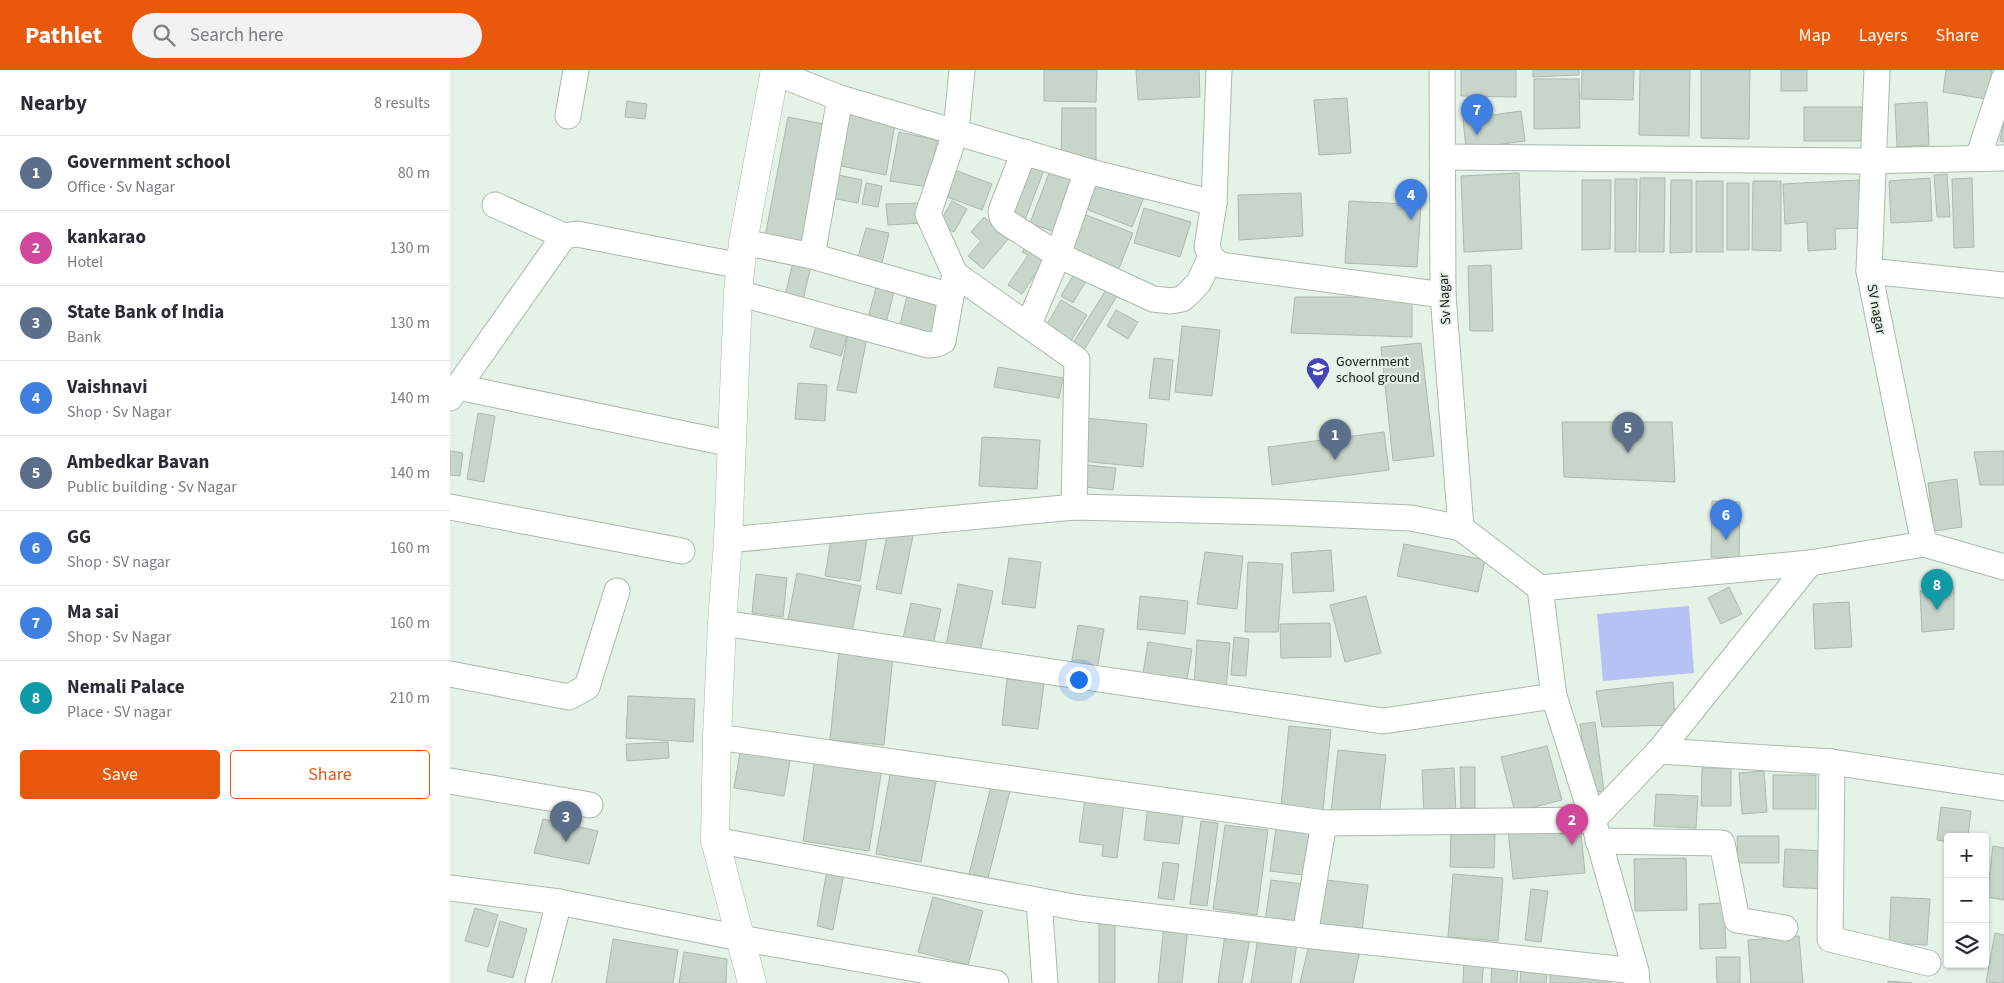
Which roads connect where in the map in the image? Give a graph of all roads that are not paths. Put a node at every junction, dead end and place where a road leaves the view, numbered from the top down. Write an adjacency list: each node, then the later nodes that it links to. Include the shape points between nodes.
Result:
1 (576, 70): 9 (street)
2 (962, 70): 10 (street)
3 (1219, 70): 17 (street)
4 (1442, 70): 12 (street, Sv Nagar)
5 (1877, 70): 15 (street, SV nagar)
6 (775, 71): 8 (street); 20 (street)
7 (2004, 79): 13 (street)
8 (840, 98): 10 (street); 22 (street)
9 (568, 116)
10 (956, 131): 11 (street); 25 (street, via 928,214)
11 (1024, 152): 16 (street); 21 (street, via 1001,211 1002,216 1016,229)
12 (1443, 157): 15 (street); 28 (street, Sv Nagar)
13 (1978, 158): 14 (street); 15 (street)
14 (2004, 158)
15 (1873, 161): 24 (street, SV nagar)
16 (1087, 171): 17 (street); 21 (street)
17 (1214, 203): 23 (street, via 1207,247)
18 (494, 205): 19 (street)
19 (564, 236): 20 (street, via 577,234); 30 (street)
20 (742, 254): 22 (street); 27 (street)
21 (1058, 255): 23 (street, via 1153,300 1171,301 1182,299 1199,282); 29 (street)
22 (812, 256): 25 (street)
23 (1211, 257): 28 (street, via 1220,265)
24 (1869, 271): 26 (street); 36 (street, SV nagar)
25 (953, 285): 27 (street, via 943,341 928,345); 29 (street)
26 (2004, 285)
27 (738, 293): 31 (street)
28 (1443, 295): 34 (street, Sv Nagar)
29 (1029, 324): 33 (street, via 1077,360)
30 (454, 392): 31 (street)
31 (732, 444): 35 (street)
32 (450, 507): 37 (street)
33 (1074, 507): 34 (street, via 1410,518); 35 (street)
34 (1461, 528): 40 (street)
35 (728, 540): 42 (street)
36 (1924, 544): 38 (street); 39 (street)
37 (682, 550)
38 (1810, 563): 40 (street); 46 (street)
39 (2004, 567)
40 (1540, 588): 44 (street)
41 (618, 591): 43 (street, via 586,687 568,698)
42 (722, 623): 44 (street, via 1383,721); 45 (street)
43 (450, 674)
44 (1554, 696): 52 (street)
45 (717, 738): 51 (street); 53 (street)
46 (1659, 751): 47 (street); 52 (street)
47 (1832, 762): 49 (street); 60 (street, via 1830,939)
48 (450, 780): 50 (street)
49 (2004, 788)
50 (590, 805)
51 (1324, 823): 52 (street); 58 (street)
52 (1595, 831): 57 (street, via 1722,843 1737,920); 61 (street)
53 (715, 840): 55 (street); 59 (street)
54 (450, 888): 56 (street)
55 (1039, 901): 58 (street); 65 (street)
56 (559, 902): 59 (street); 62 (street)
57 (1785, 928)
58 (1305, 935): 61 (street)
59 (740, 938): 63 (street); 64 (street)
60 (1928, 964)
61 (1636, 977)
62 (538, 983)
63 (752, 983)
64 (996, 983)
65 (1045, 983)

